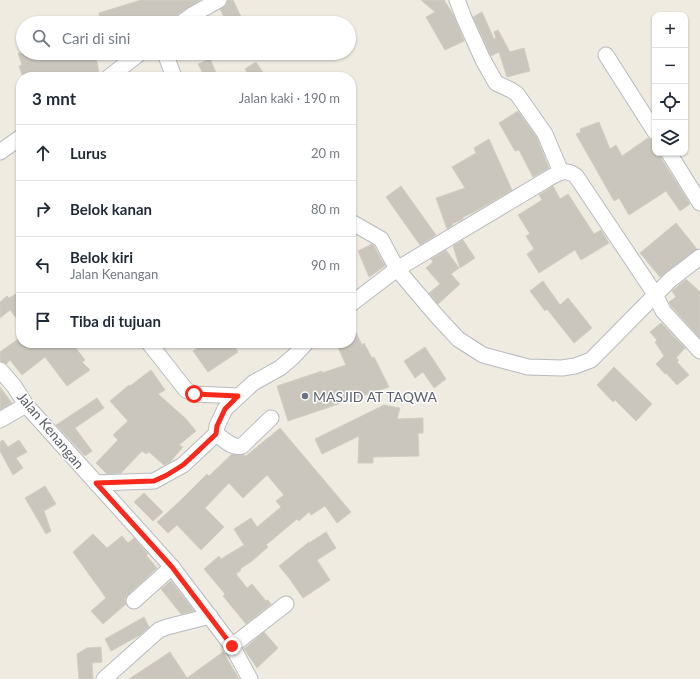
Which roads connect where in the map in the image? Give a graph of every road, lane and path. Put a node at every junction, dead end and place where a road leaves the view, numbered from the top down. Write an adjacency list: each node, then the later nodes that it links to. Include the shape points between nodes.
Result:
1 (219, 0): 3 (street)
2 (457, 0): 13 (street, via 496,83 517,94 545,134)
3 (190, 16)
4 (606, 55): 9 (street)
5 (131, 60): 7 (street)
6 (168, 60): 8 (street)
7 (115, 72)
8 (172, 72)
9 (652, 127)
10 (16, 141): 11 (street)
11 (0, 152)
12 (670, 156): 14 (street)
13 (561, 172): 17 (street); 18 (street, via 576,176)
14 (700, 202)
15 (356, 225): 17 (street, via 381,239)
16 (700, 257): 18 (street)
17 (397, 269): 18 (street, via 458,339 483,355 528,366 562,368 590,360); 19 (street)
18 (655, 294): 22 (street, via 663,311)
19 (356, 300)
20 (153, 348): 24 (street, via 186,390 194,394)
21 (301, 348): 24 (street, via 280,368 253,383)
22 (700, 351)
23 (0, 370): 25 (street, Jalan Kenangan)
24 (238, 396): 28 (street, via 225,409)
25 (26, 405): 27 (street); 29 (street, Jalan Kenangan)
26 (271, 418): 28 (street, via 242,446 233,446)
27 (0, 420)
28 (216, 434): 29 (street, via 183,465 154,481)
29 (96, 483): 30 (street, Jalan Kenangan)
30 (172, 567): 31 (street); 33 (street, Jalan Kenangan)
31 (134, 601)
32 (286, 604): 34 (street)
33 (210, 616): 34 (street, Jalan Kenangan); 35 (street, via 159,630)
34 (232, 646): 36 (street, Jalan Kenangan)
35 (104, 679)
36 (250, 679)

